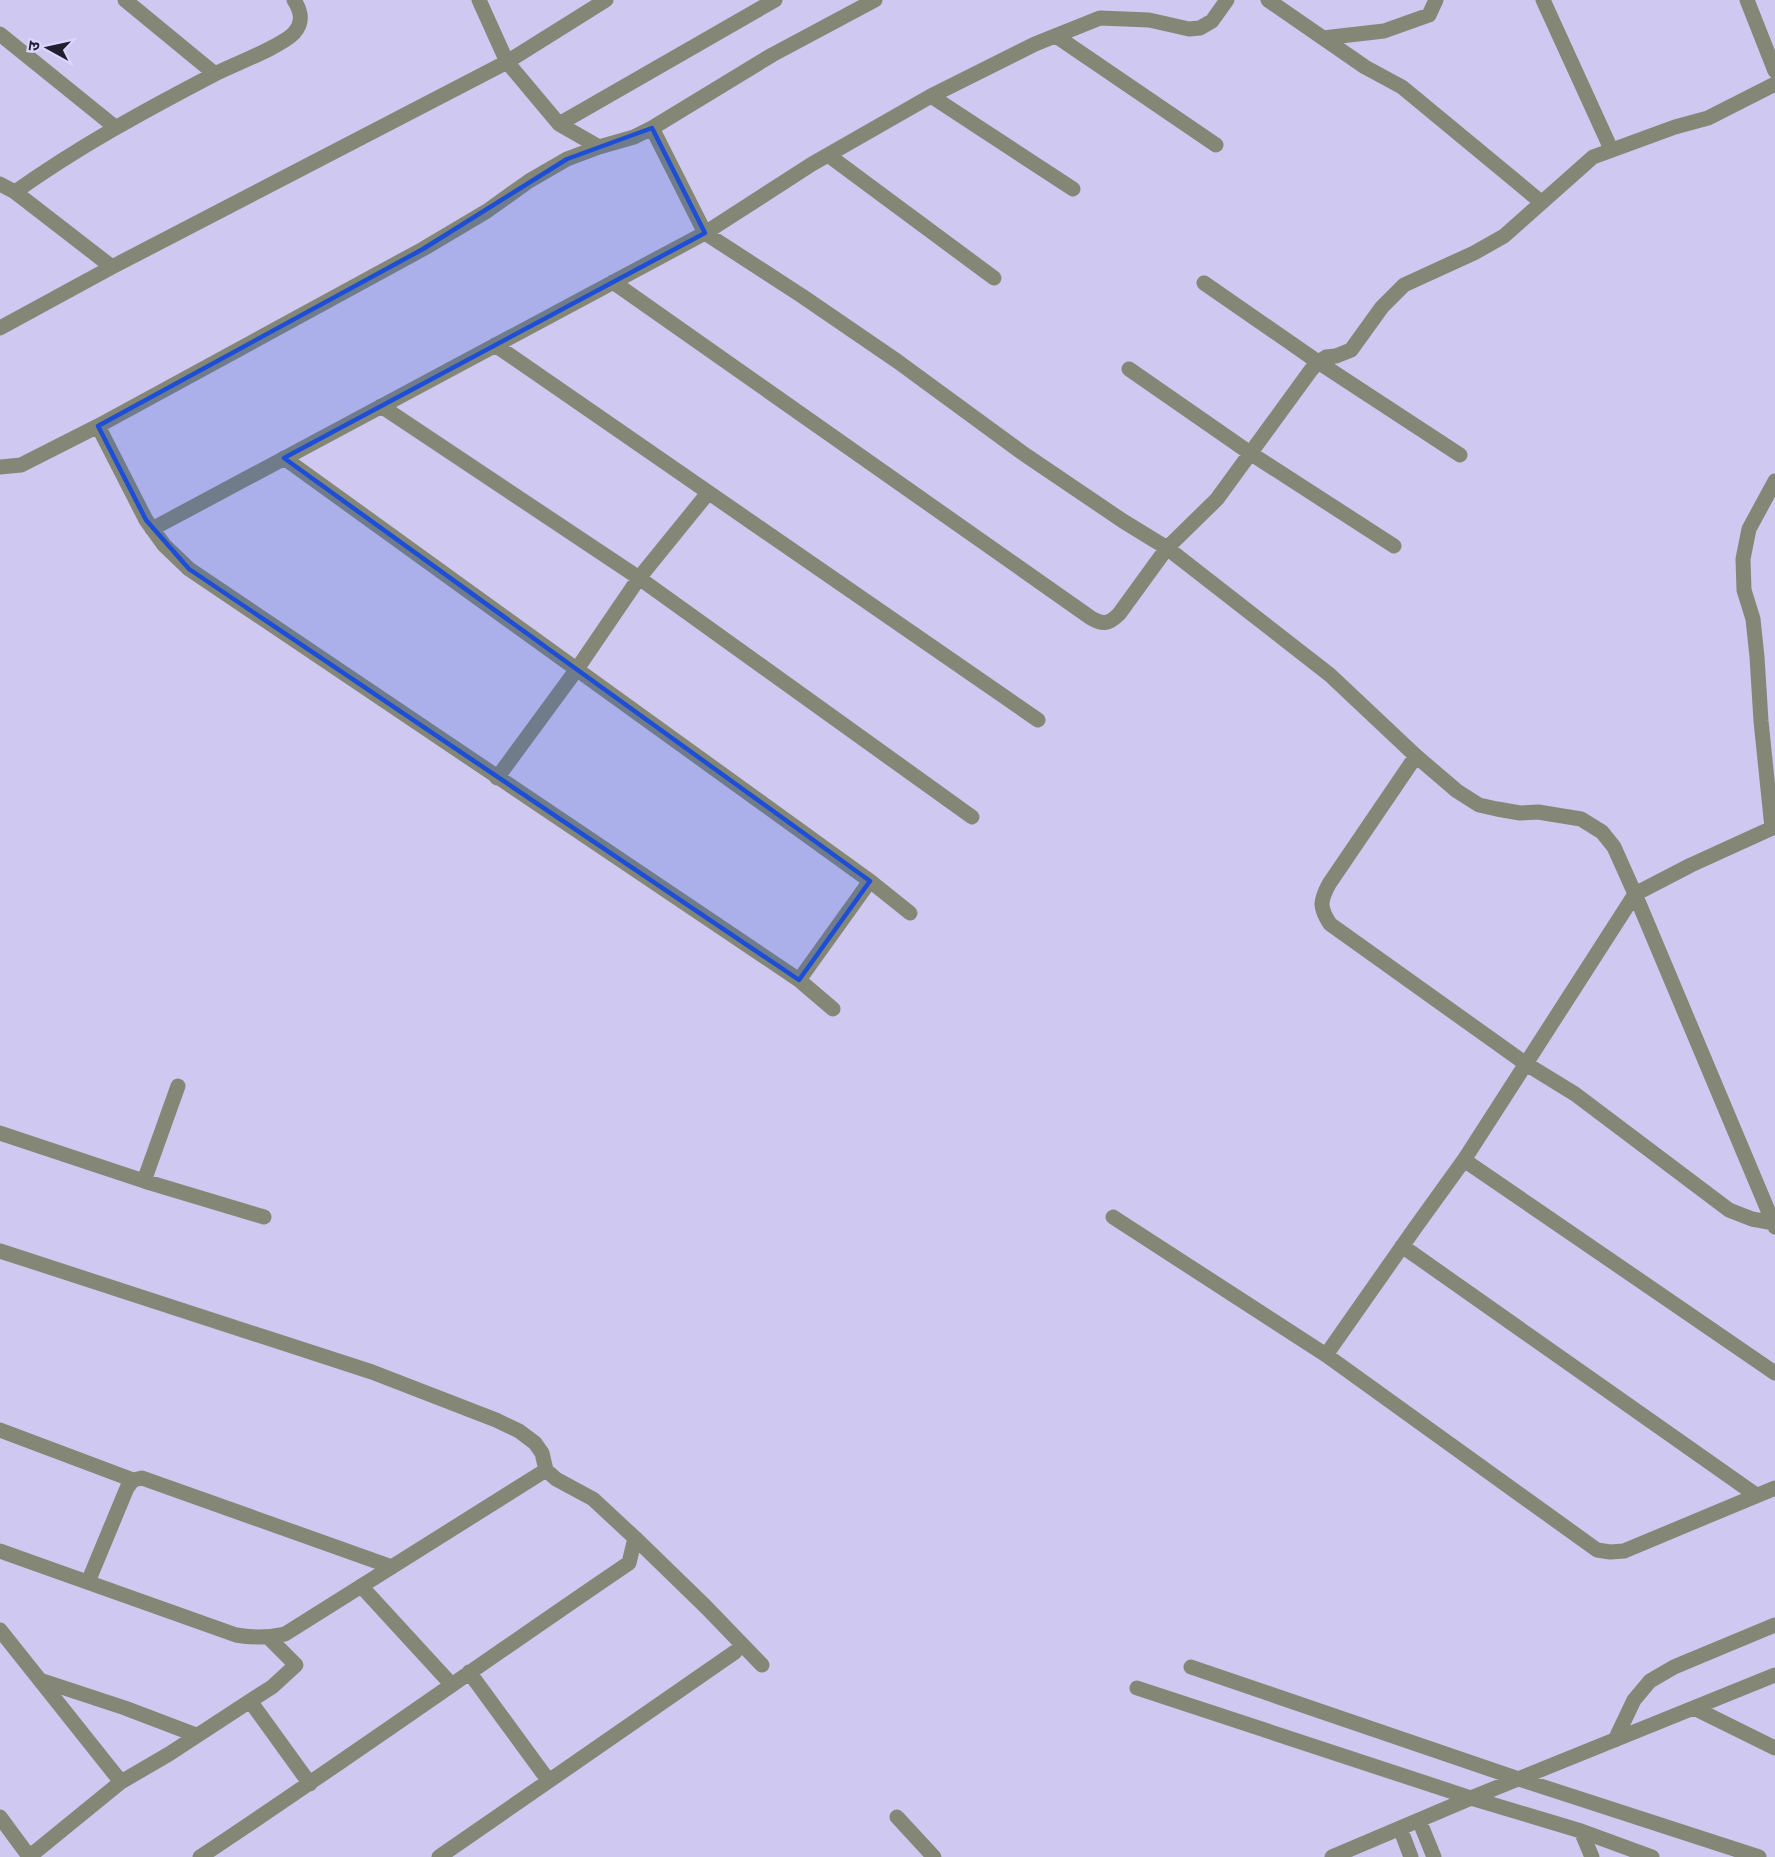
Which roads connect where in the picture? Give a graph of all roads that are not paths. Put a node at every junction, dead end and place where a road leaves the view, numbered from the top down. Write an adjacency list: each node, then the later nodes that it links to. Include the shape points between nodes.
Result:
1 (125, 0): 17 (street)
2 (294, 0): 17 (street, via 301,21 295,33)
3 (479, 0): 15 (street)
4 (606, 0): 15 (street)
5 (775, 0): 20 (street)
6 (875, 0): 22 (street, via 772,55)
7 (1227, 0): 13 (street, via 1212,21 1200,28 1100,18)
8 (1268, 0): 14 (street)
9 (1436, 0): 14 (street, via 1429,15 1384,31)
10 (1543, 0): 25 (street)
11 (1747, 0): 16 (street)
12 (0, 34): 21 (street)
13 (1056, 36): 19 (street); 23 (street)
14 (1323, 38): 30 (street, via 1408,92)
15 (507, 62): 20 (street); 32 (street)
16 (1775, 71)
17 (215, 74): 21 (street)
18 (1775, 84): 25 (street, via 1708,118)
19 (932, 96): 26 (street); 28 (street)
20 (559, 124): 24 (street)
21 (115, 127): 29 (street)
22 (652, 128): 24 (street); 31 (street)
23 (1216, 145)
24 (599, 147): 41 (street, via 567,159 423,249)
25 (1611, 149): 30 (street, via 1593,157)
26 (828, 155): 31 (street); 33 (street)
27 (0, 184): 29 (street)
28 (1073, 189)
29 (15, 192): 32 (street)
30 (1541, 202): 38 (street, via 1504,236 1404,285 1382,307 1351,350)
31 (705, 233): 34 (street); 50 (street)
32 (112, 267): 36 (street)
33 (994, 278)
34 (613, 282): 37 (street); 50 (street, via 1101,624 1112,622 1119,614)
35 (1204, 283): 38 (street)
36 (0, 328)
37 (495, 345): 40 (street); 47 (street)
38 (1318, 362): 42 (street); 43 (street)
39 (1129, 369): 42 (street)
40 (381, 406): 44 (street); 51 (street)
41 (98, 426): 45 (street, via 21,465); 48 (street)
42 (1250, 453): 49 (street); 50 (street, via 1217,499)
43 (1460, 455)
44 (284, 458): 48 (street); 52 (street)
45 (0, 467)
46 (1775, 481): 57 (street, via 1749,530 1743,559)
47 (708, 492): 51 (street); 53 (street)
48 (152, 529): 55 (street, via 189,569)
49 (1394, 546)
50 (1167, 548): 54 (street, via 1330,675)
51 (639, 578): 52 (street); 56 (street)
52 (577, 669): 55 (street); 58 (street)
53 (1038, 720)
54 (1416, 756): 59 (street, via 1479,805 1581,819 1602,832 1614,847); 63 (street, via 1329,884 1321,899 1323,914 1330,924)
55 (497, 778): 61 (street)
56 (972, 817)
57 (1774, 830): 59 (street)
58 (870, 881): 60 (street); 61 (street)
59 (1635, 894): 63 (street); 70 (street)
60 (910, 913)
61 (800, 980): 62 (street)
62 (833, 1009)
63 (1526, 1064): 66 (street); 70 (street, via 1575,1094 1730,1210)
64 (178, 1086): 67 (street)
65 (0, 1133): 67 (street)
66 (1464, 1160): 71 (street); 74 (street)
67 (144, 1181): 68 (street)
68 (264, 1217)
69 (1113, 1217): 73 (street)
70 (1774, 1225)
71 (1402, 1246): 73 (street); 79 (street)
72 (0, 1251): 76 (street, via 372,1372 496,1420 535,1443)
73 (1326, 1354): 79 (street, via 1597,1550 1624,1551)
74 (1775, 1373)
75 (0, 1430): 77 (street)
76 (546, 1470): 80 (street, via 593,1499); 82 (street)
77 (133, 1480): 82 (street, via 151,1480); 83 (street)
78 (1775, 1488): 79 (street)
79 (1756, 1496)
80 (635, 1538): 89 (street); 91 (street, via 629,1563)
81 (0, 1551): 83 (street)
82 (392, 1567): 84 (street)
83 (88, 1582): 87 (street, via 237,1635)
84 (361, 1586): 87 (street, via 285,1634); 94 (street)
85 (1775, 1625): 99 (street, via 1650,1681 1634,1700)
86 (0, 1630): 93 (street)
87 (268, 1638): 96 (street, via 296,1665)
88 (735, 1652): 102 (street)
89 (762, 1665)
90 (1191, 1667): 101 (street)
91 (469, 1672): 94 (street); 102 (street)
92 (1775, 1675): 97 (street)
93 (40, 1680): 98 (street); 103 (street)
94 (451, 1684): 104 (street)
95 (1137, 1688): 105 (street)
96 (250, 1701): 98 (street); 104 (street)
97 (1694, 1708): 99 (street); 100 (street)
98 (196, 1735): 103 (street)
99 (1615, 1740): 101 (street)
100 (1775, 1748)
101 (1519, 1779): 105 (street); 119 (street)
102 (548, 1780): 112 (street)
103 (121, 1782): 106 (street, via 28,1855)
104 (310, 1785): 111 (street)
105 (1471, 1798): 108 (street); 110 (street)
106 (0, 1817)
107 (897, 1817): 113 (street)
108 (1419, 1820): 109 (street); 116 (street)
109 (1400, 1828): 114 (street); 115 (street)
110 (1581, 1831): 117 (street); 118 (street)
111 (200, 1857)
112 (439, 1857)
113 (934, 1857)
114 (1332, 1857)
115 (1411, 1857)
116 (1434, 1857)
117 (1592, 1857)
118 (1652, 1857)
119 (1759, 1857)

